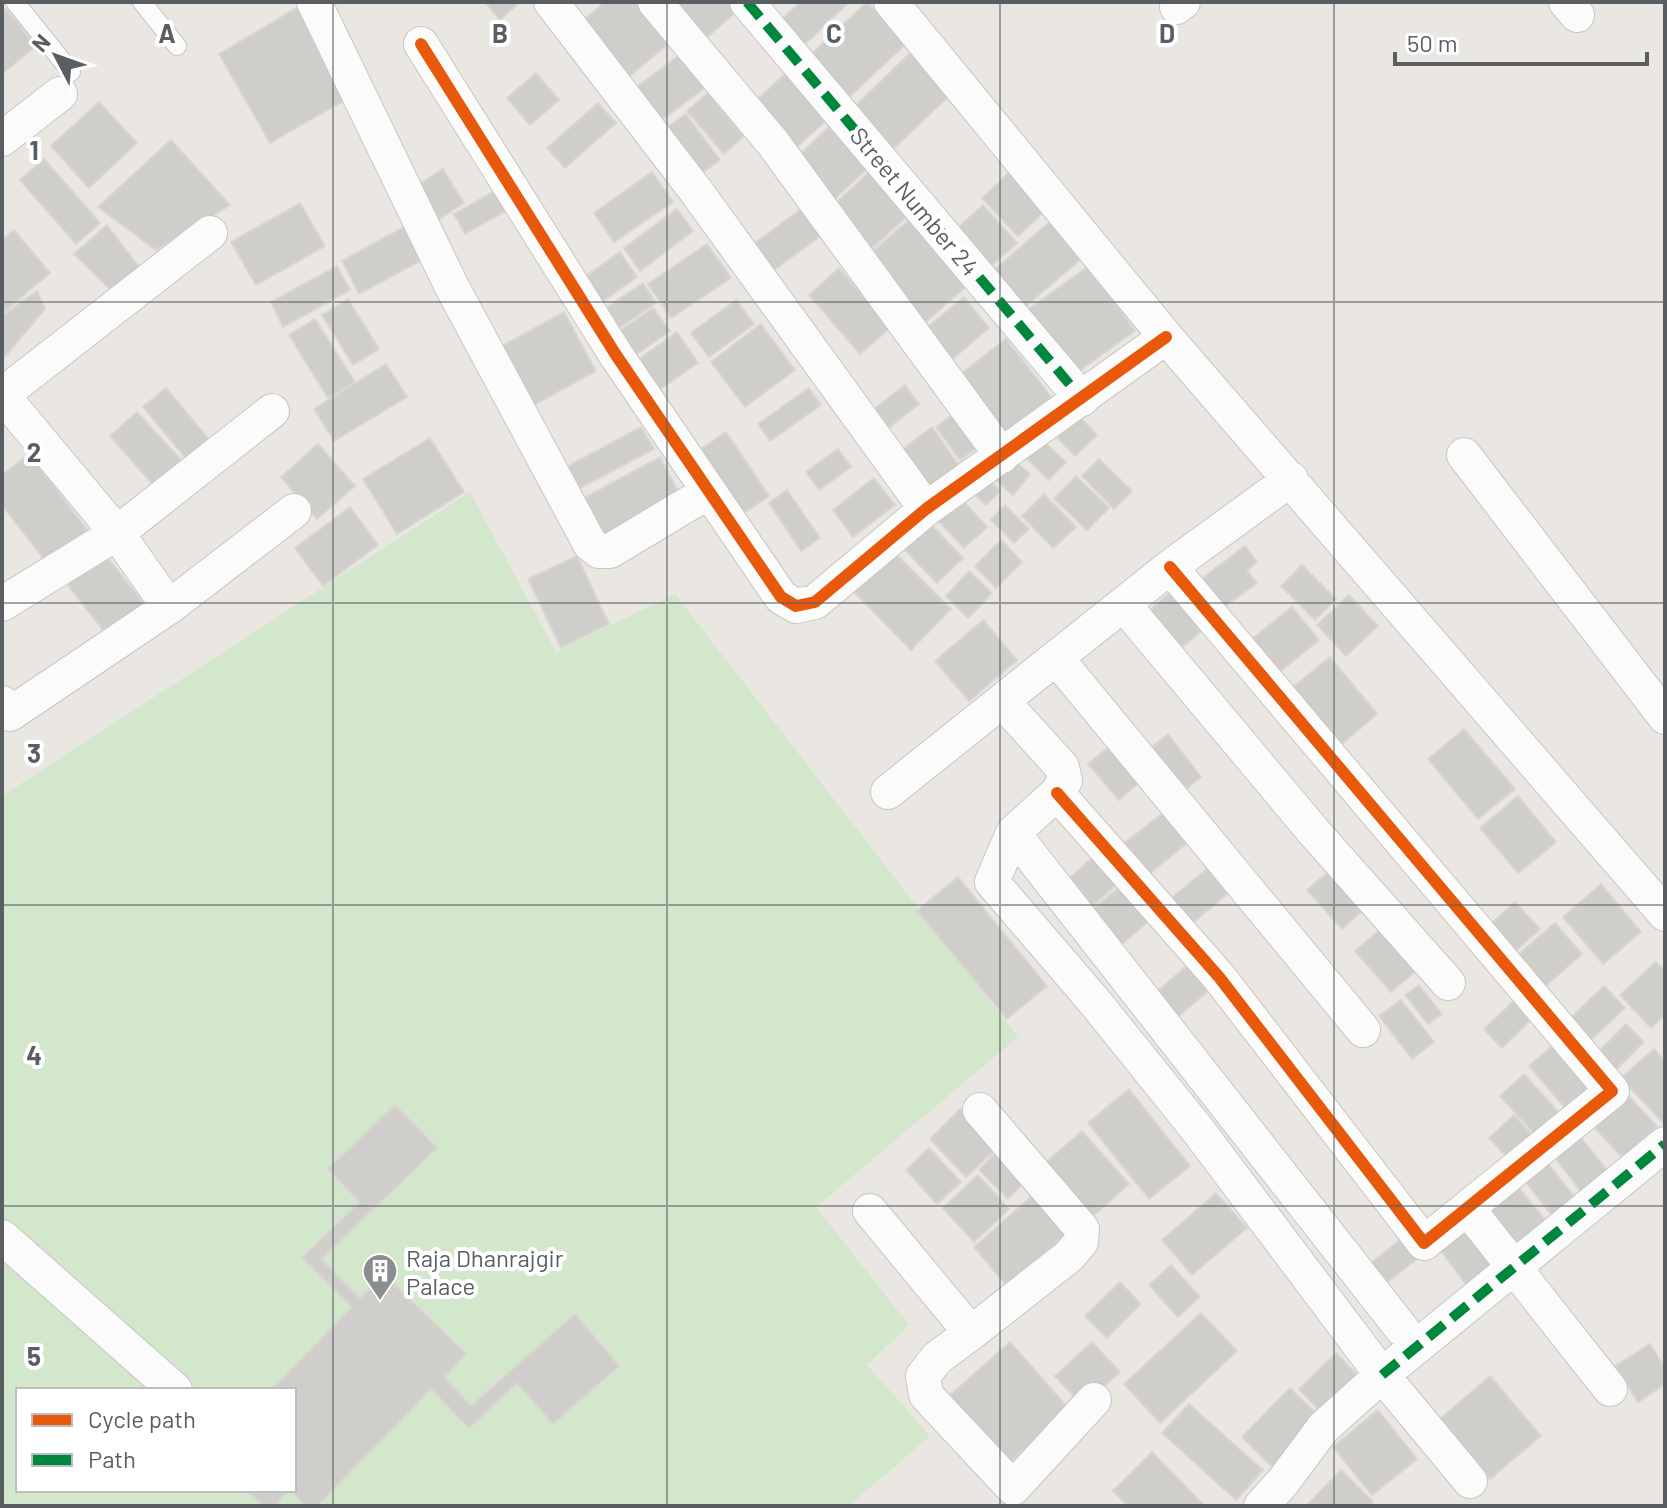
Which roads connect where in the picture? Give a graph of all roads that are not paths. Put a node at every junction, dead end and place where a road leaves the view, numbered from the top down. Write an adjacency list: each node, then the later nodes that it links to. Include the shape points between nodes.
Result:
1 (15, 2): 10 (lane)
2 (142, 2): 9 (lane)
3 (314, 2): 20 (street, via 452,287 590,544 610,551)
4 (551, 2): 21 (street)
5 (655, 2): 18 (street, via 773,143)
6 (747, 2): 15 (street, Street Number 24)
7 (891, 2): 13 (street)
8 (421, 44): 20 (street)
9 (177, 46)
10 (66, 83): 11 (street)
11 (2, 139)
12 (210, 233): 14 (street)
13 (1166, 337): 15 (street); 19 (street)
14 (2, 395): 23 (street)
15 (1082, 399): 18 (street)
16 (272, 411): 23 (street)
17 (1464, 455): 31 (street)
18 (1002, 456): 21 (street)
19 (1291, 479): 24 (street); 35 (street)
20 (708, 492): 21 (street, via 781,597 796,606 815,602)
21 (926, 509)
22 (294, 511): 27 (street)
23 (117, 533): 25 (street); 27 (street)
24 (1170, 567): 26 (street); 40 (street, via 1612,1091)
25 (2, 604)
26 (1124, 605): 28 (street); 36 (street)
27 (169, 607): 30 (street, via 10,714)
28 (1057, 659): 29 (street); 37 (street)
29 (1002, 701): 32 (street); 33 (street, via 1062,767 1065,781)
30 (2, 703)
31 (1665, 717)
32 (888, 792)
33 (1057, 793): 34 (street); 40 (street, via 1219,977 1424,1243)
34 (1013, 833): 44 (street); 46 (street, via 992,882 1197,1129)
35 (1665, 914)
36 (1448, 983)
37 (1363, 1030)
38 (980, 1110): 45 (street, via 1082,1229 1081,1242 1069,1256)
39 (1665, 1144): 43 (street)
40 (1468, 1209): 43 (street)
41 (870, 1211): 45 (street)
42 (2, 1237): 47 (street)
43 (1514, 1270): 46 (street); 48 (street)
44 (1402, 1329)
45 (971, 1333): 51 (street, via 937,1358 923,1376 926,1395)
46 (1382, 1375): 50 (street); 52 (street, via 1323,1428)
47 (173, 1388)
48 (1610, 1389)
49 (1094, 1400): 51 (street)
50 (1470, 1481)
51 (1013, 1500)
52 (1261, 1506)

